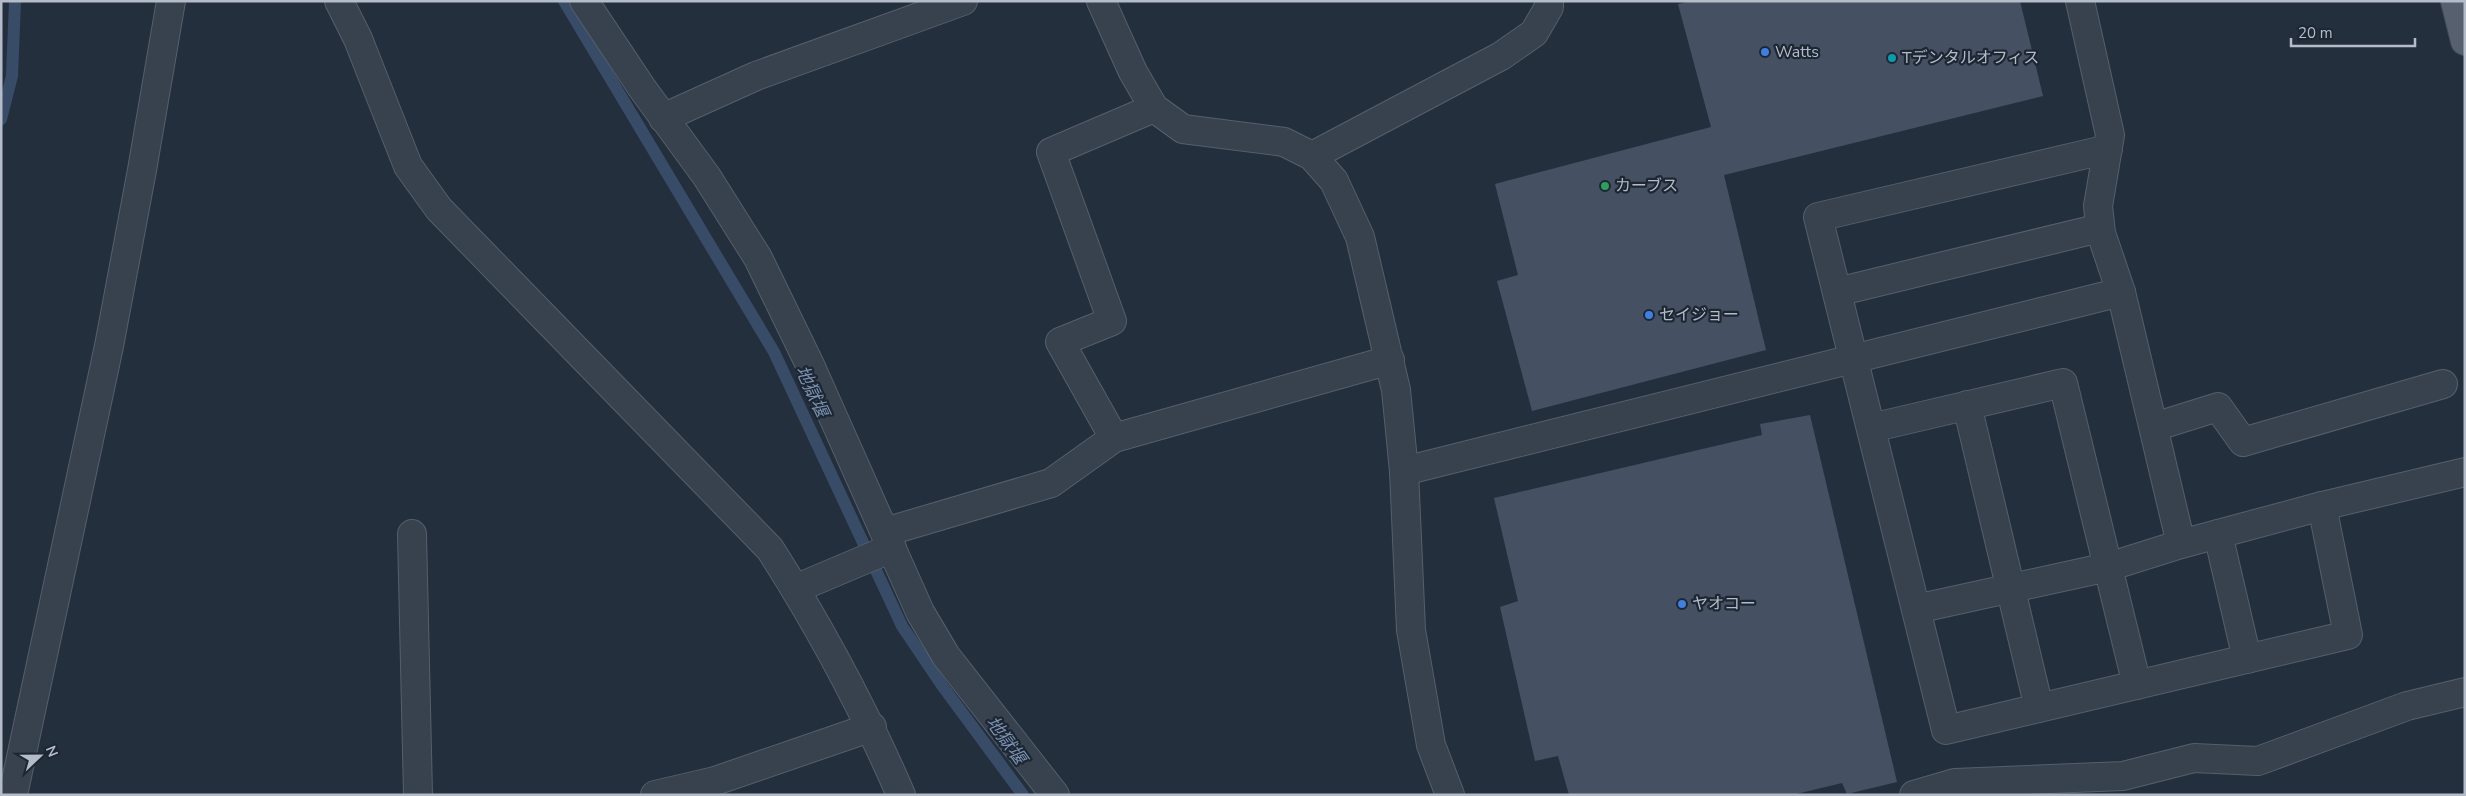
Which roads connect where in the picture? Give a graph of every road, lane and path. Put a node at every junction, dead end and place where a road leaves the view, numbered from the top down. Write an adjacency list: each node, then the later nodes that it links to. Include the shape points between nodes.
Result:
1 (171, 1): 40 (street, via 110,346)
2 (584, 1): 11 (street)
3 (963, 1): 11 (street, via 756,76)
4 (1101, 1): 10 (street, via 1133,72)
5 (1550, 1): 13 (street, via 1534,33 1501,56)
6 (2080, 1): 12 (street, via 2110,136)
7 (2455, 1): 9 (main road)
8 (344, 3): 33 (street, via 408,166 439,209 770,548)
9 (2465, 41)
10 (1154, 108): 13 (street, via 1183,129 1284,142); 23 (street, via 1051,152 1112,321 1060,342)
11 (663, 118): 29 (street, via 707,177 758,258)
12 (2108, 149): 14 (street, via 2098,206); 15 (street, via 1818,217)
13 (1312, 156): 18 (street, via 1334,181 1360,237)
14 (2100, 228): 15 (street); 16 (street)
15 (1837, 292): 17 (street)
16 (2121, 292): 17 (street); 21 (street)
17 (1854, 359): 22 (street); 24 (street)
18 (1390, 360): 23 (street); 24 (street)
19 (2443, 384): 21 (street, via 2243,442 2218,407)
20 (1967, 406): 22 (street); 31 (street, via 2063,384); 32 (street)
21 (2154, 427): 30 (street)
22 (1871, 428): 34 (street)
23 (1114, 438): 29 (street, via 1051,483)
24 (1404, 471): 45 (street, via 1411,630 1431,745)
25 (2465, 472): 26 (street)
26 (2322, 506): 28 (street); 35 (street, via 2348,635)
27 (412, 534): 41 (street)
28 (2218, 534): 30 (street); 35 (street)
29 (888, 540): 33 (street); 44 (street, via 920,612 946,656)
30 (2181, 544): 31 (street)
31 (2108, 567): 32 (street); 36 (street)
32 (2011, 588): 34 (street); 38 (street)
33 (795, 589): 39 (street)
34 (1916, 609): 38 (street, via 1946,730)
35 (2247, 659): 36 (street)
36 (2137, 685): 38 (street)
37 (2465, 692): 46 (street, via 2407,706 2258,761 2194,758 2123,776 1955,783)
38 (2039, 708)
39 (872, 727): 42 (street, via 715,781); 43 (street)
40 (13, 795)
41 (418, 795)
42 (655, 795)
43 (902, 795)
44 (1055, 795)
45 (1450, 795)
46 (1914, 795)

